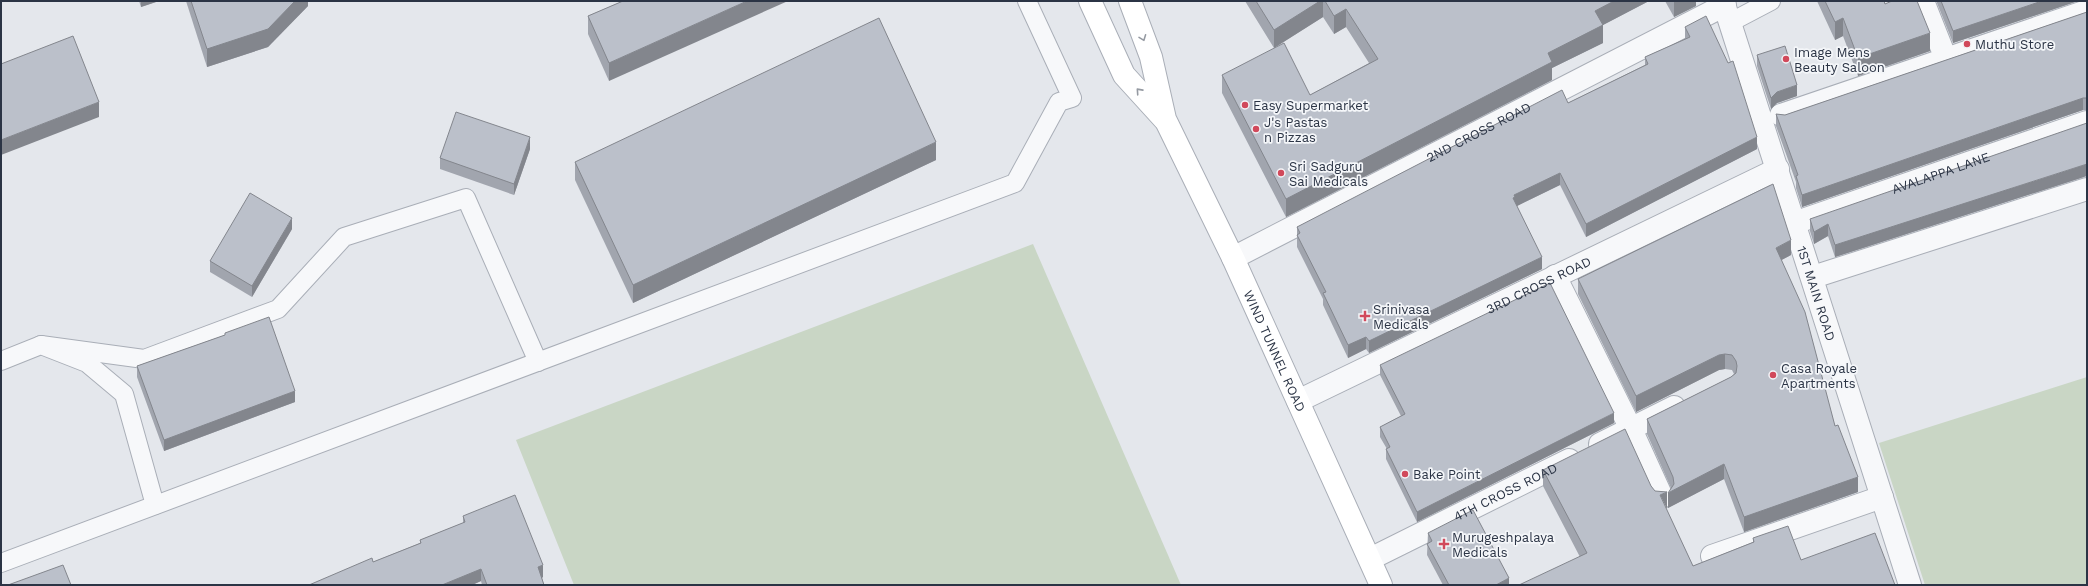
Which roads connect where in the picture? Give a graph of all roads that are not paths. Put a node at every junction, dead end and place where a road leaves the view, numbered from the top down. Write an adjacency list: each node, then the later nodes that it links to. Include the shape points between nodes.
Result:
1 (1027, 1): 20 (lane, via 1072,98 1059,102 1015,183)
2 (1090, 1): 10 (street, WIND TUNNEL ROAD, one-way to 2, via 1124,75)
3 (1130, 1): 10 (street, WIND TUNNEL ROAD, one-way to 10, via 1151,57)
4 (1771, 1): 6 (lane)
5 (1923, 1): 8 (street)
6 (1726, 9): 12 (street, 1ST MAIN ROAD); 15 (street, 2ND CROSS ROAD)
7 (2087, 11): 8 (street)
8 (1946, 59): 9 (street)
9 (1781, 115)
10 (1165, 119): 15 (street, WIND TUNNEL ROAD)
11 (2087, 122): 14 (street, AVALAPPA LANE)
12 (1778, 169): 14 (street, 1ST MAIN ROAD); 16 (street, 3RD CROSS ROAD)
13 (2087, 189): 17 (street)
14 (1794, 223): 17 (street, 1ST MAIN ROAD)
15 (1233, 258): 22 (street, WIND TUNNEL ROAD)
16 (1556, 276): 22 (street, 3RD CROSS ROAD); 23 (street)
17 (1813, 277): 25 (street, 1ST MAIN ROAD)
18 (41, 345): 19 (lane); 20 (lane, via 144,359 278,309 344,237 466,198); 26 (lane, via 87,363 124,394)
19 (1, 361)
20 (538, 362): 26 (lane)
21 (1692, 398): 23 (street, 4TH CROSS ROAD)
22 (1298, 401): 28 (street, WIND TUNNEL ROAD)
23 (1631, 428): 24 (street); 28 (street, 4TH CROSS ROAD)
24 (1662, 497)
25 (1882, 497): 27 (street); 31 (street, 1ST MAIN ROAD)
26 (155, 505): 29 (lane)
27 (1712, 556)
28 (1370, 559): 30 (street, WIND TUNNEL ROAD)
29 (1, 563)
30 (1381, 585)
31 (1910, 585)

